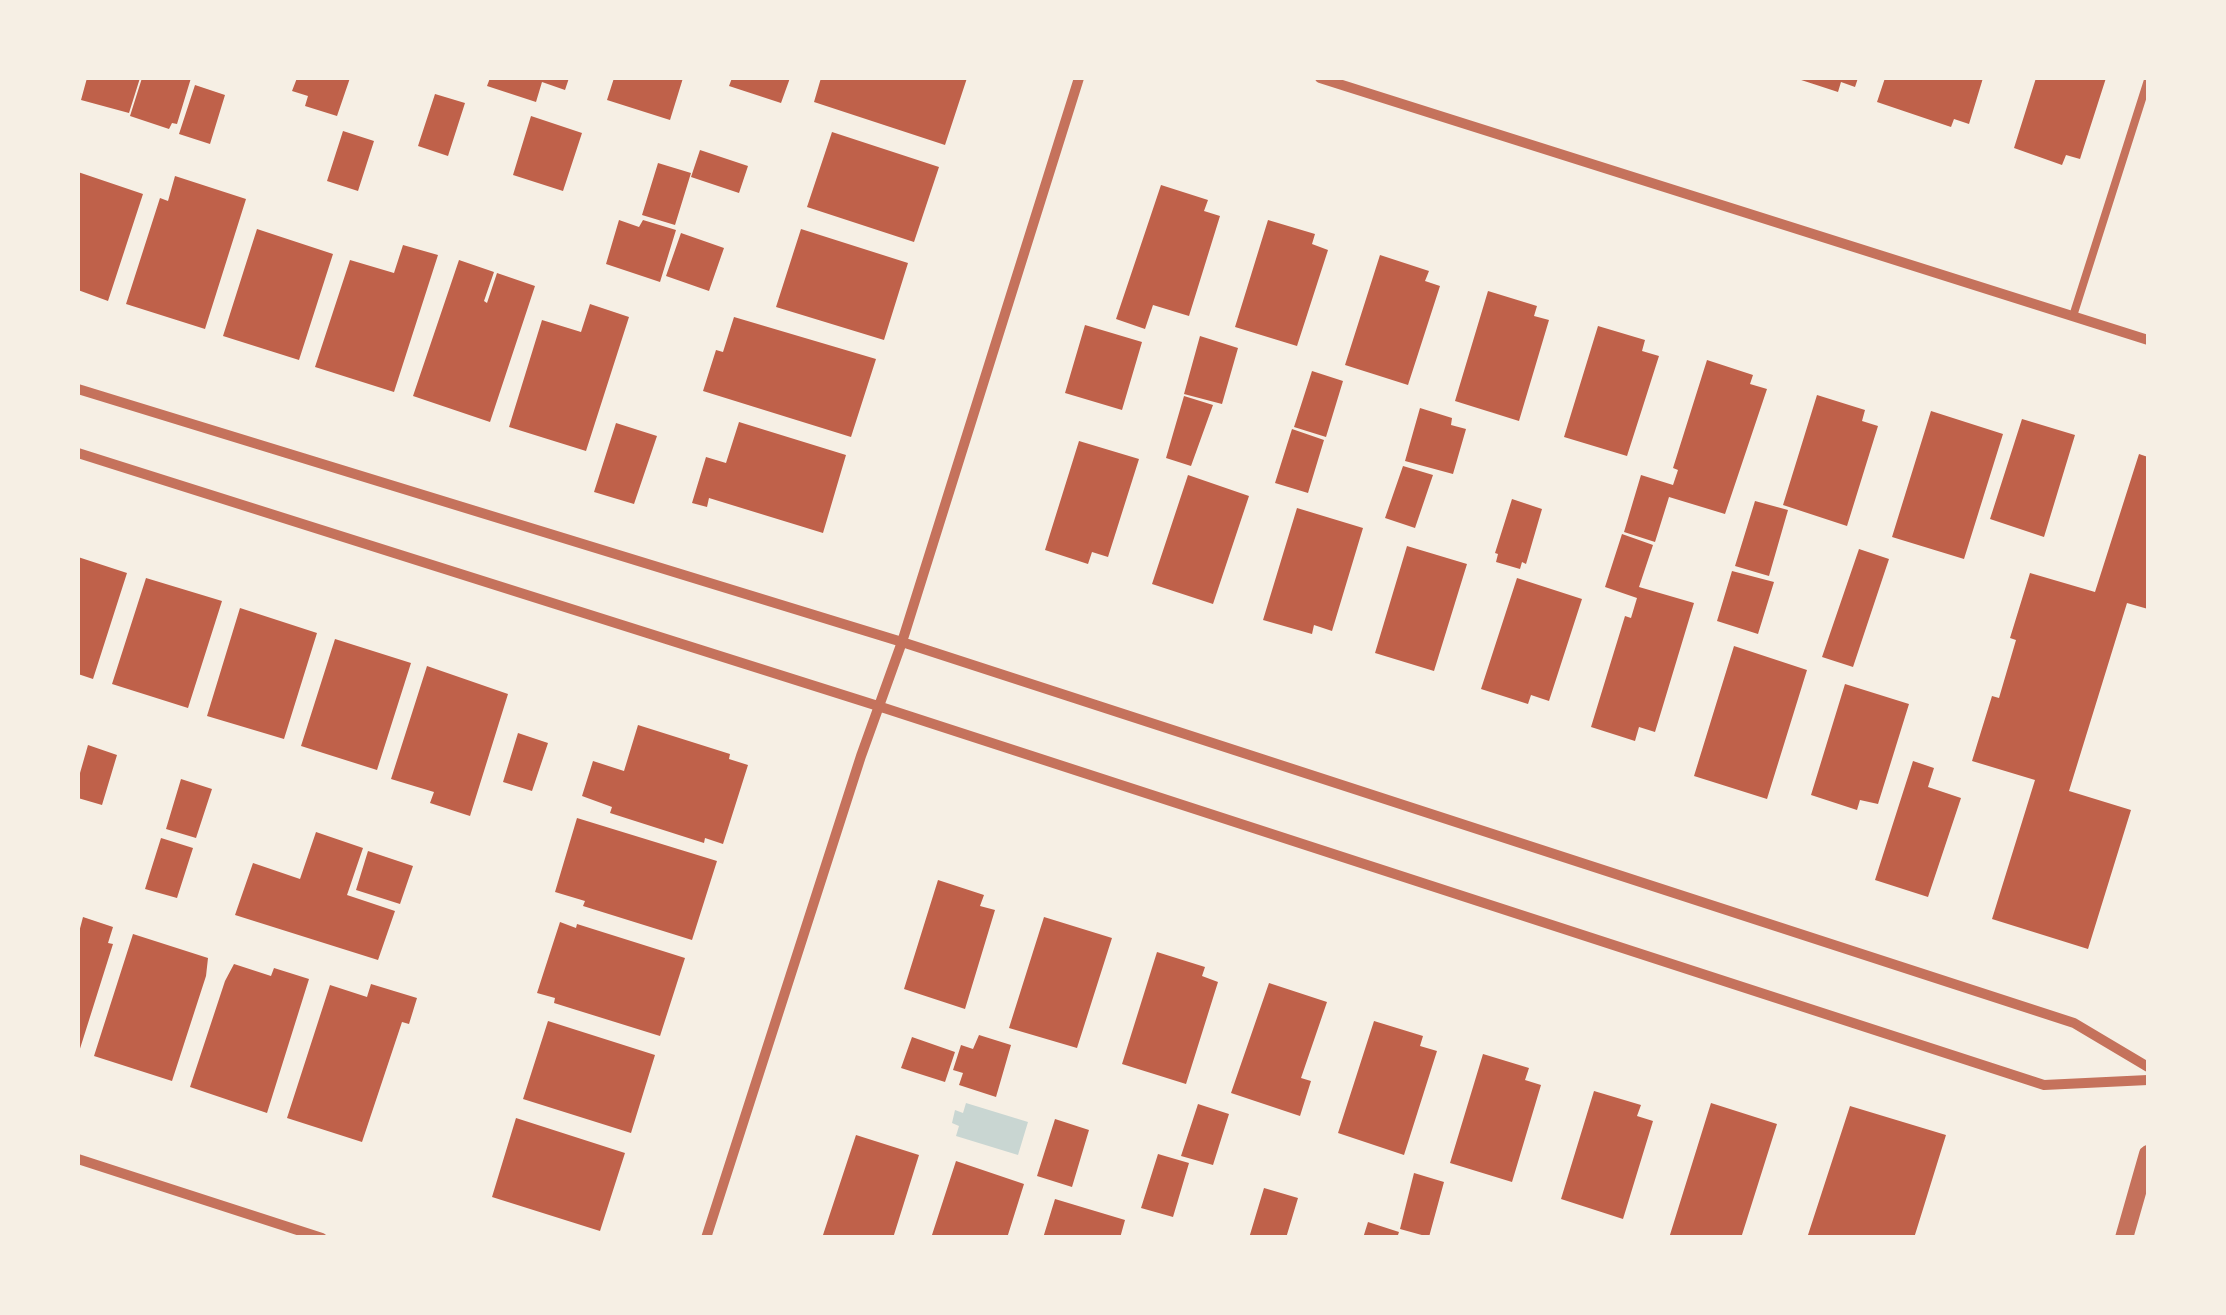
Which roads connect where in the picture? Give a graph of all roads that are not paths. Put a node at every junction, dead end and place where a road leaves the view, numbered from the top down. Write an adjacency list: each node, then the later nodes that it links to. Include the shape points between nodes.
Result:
1 (1079, 78): 8 (street)
2 (1320, 78): 4 (street)
3 (2148, 80): 4 (lane)
4 (2073, 316): 5 (street)
5 (2148, 340)
6 (78, 390): 8 (street)
7 (78, 453): 9 (street)
8 (902, 642): 9 (street); 10 (street, via 2074,1023)
9 (878, 706): 11 (street, via 2044,1085); 15 (street)
10 (2148, 1067)
11 (2148, 1080)
12 (2148, 1154): 16 (street)
13 (78, 1159): 14 (street)
14 (322, 1238)
15 (706, 1238)
16 (2124, 1238)

